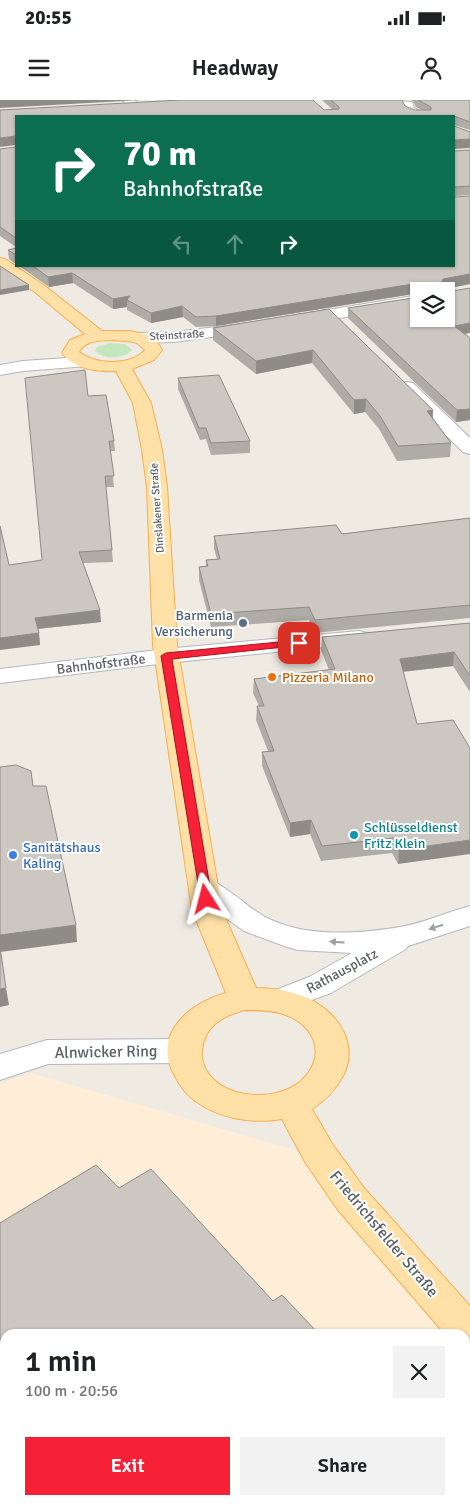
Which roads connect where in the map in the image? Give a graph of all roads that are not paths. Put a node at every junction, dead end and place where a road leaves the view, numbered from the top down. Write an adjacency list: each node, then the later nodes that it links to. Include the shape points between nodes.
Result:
1 (393, 100): 5 (street, via 408,104 409,110)
2 (127, 104): 3 (street); 4 (street)
3 (152, 104)
4 (145, 115)
5 (422, 115)
6 (0, 262): 11 (main road, via 40,289)
7 (410, 302): 8 (street, via 339,321)
8 (284, 322)
9 (265, 325): 10 (street, Steinstraße)
10 (216, 333): 12 (street, Steinstraße); 14 (street, Steinstraße)
11 (98, 336): 12 (main road); 13 (main road)
12 (137, 338): 14 (main road, via 153,345)
13 (72, 347): 15 (main road, via 70,353); 17 (street, via 54,357)
14 (154, 350): 16 (main road, via 145,360)
15 (82, 362): 16 (main road); 17 (street)
16 (121, 365): 22 (main road, Dinslakener Straße, via 142,403 152,450)
17 (22, 366): 18 (street)
18 (0, 370)
19 (394, 374): 20 (street)
20 (470, 448)
21 (382, 635): 22 (street, Bahnhofstraße)
22 (166, 656): 23 (street, Bahnhofstraße); 24 (main road)
23 (0, 676)
24 (204, 888): 26 (street, Rathausplatz, one-way to 24, via 344,943 298,940 255,924); 27 (main road, via 207,910)
25 (470, 916): 26 (street, Rathausplatz, one-way to 26)
26 (403, 938): 28 (street, Rathausplatz, via 320,985)
27 (245, 999): 28 (main road); 29 (main road, via 209,1012 196,1023)
28 (279, 1001): 31 (main road, via 306,1011 321,1024 331,1040 334,1056 329,1073 320,1086)
29 (184, 1051): 30 (street, Alnwicker Ring, via 47,1052); 31 (main road, via 187,1068 197,1084 214,1097 251,1108 272,1108)
30 (0, 1067)
31 (291, 1103): 32 (main road, Friedrichsfelder Straße, via 318,1152 351,1199)
32 (466, 1324)

